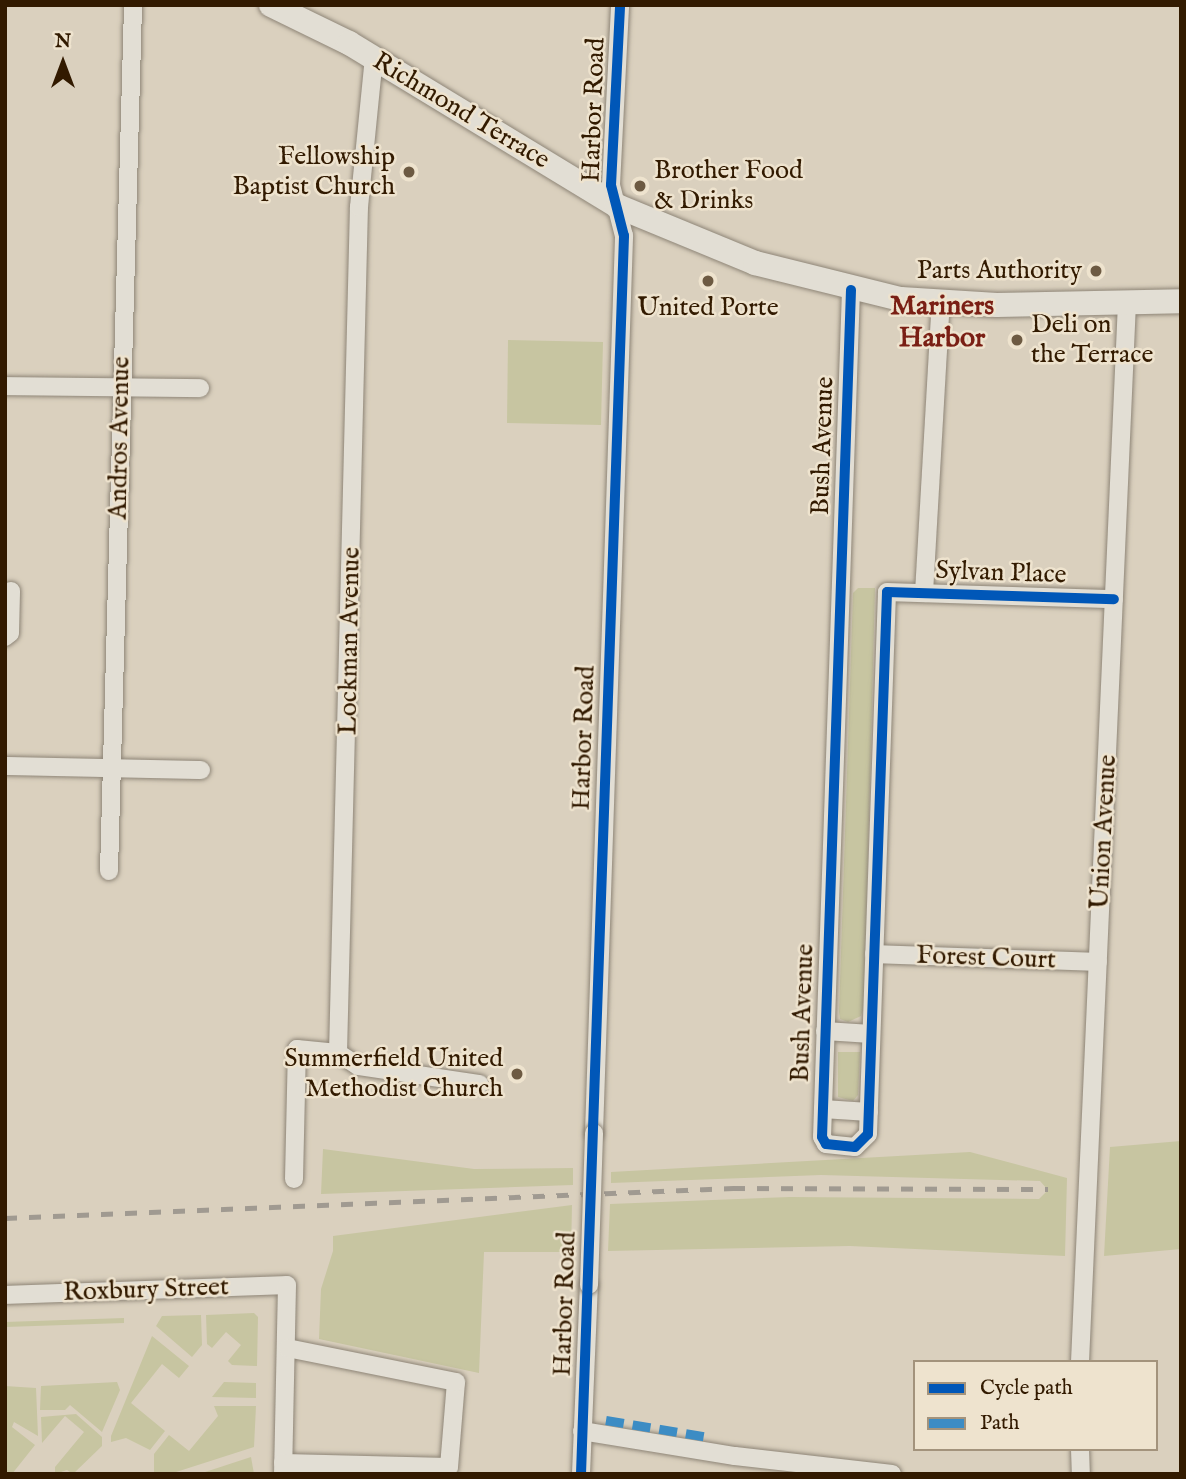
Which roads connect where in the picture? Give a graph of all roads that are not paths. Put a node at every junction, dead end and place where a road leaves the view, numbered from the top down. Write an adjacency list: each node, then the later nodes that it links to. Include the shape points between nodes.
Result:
1 (133, 5): 11 (street, Andros Avenue)
2 (271, 5): 4 (main road, Richmond Terrace)
3 (620, 5): 5 (street, Harbor Road, via 611,185)
4 (374, 58): 5 (main road, Richmond Terrace); 26 (street, Lockman Avenue, via 359,207)
5 (617, 206): 6 (main road, Richmond Terrace, via 741,258); 34 (street, Harbor Road, bridge, via 624,236)
6 (851, 290): 8 (main road, Richmond Terrace); 24 (street, Bush Avenue)
7 (1181, 301): 9 (main road, Richmond Terrace)
8 (941, 302): 9 (main road, Richmond Terrace); 15 (street)
9 (1127, 303): 16 (street, Union Avenue)
10 (5, 386): 11 (street)
11 (120, 388): 12 (street); 19 (street, Andros Avenue)
12 (200, 388)
13 (11, 591): 17 (street, via 10,633)
14 (887, 592): 15 (street, Sylvan Place); 22 (street, Bush Avenue)
15 (924, 593): 16 (street, Sylvan Place)
16 (1114, 599): 23 (street, Union Avenue)
17 (5, 637)
18 (5, 766): 19 (street)
19 (113, 769): 20 (street); 21 (street, Andros Avenue)
20 (201, 769)
21 (109, 871)
22 (874, 954): 23 (street, Forest Court); 25 (street, Bush Avenue)
23 (1098, 962): 33 (street, Union Avenue)
24 (825, 1031): 25 (street); 28 (street, Bush Avenue)
25 (871, 1034): 29 (street, Bush Avenue)
26 (338, 1053): 27 (street, via 358,1066); 30 (street, via 297,1049)
27 (480, 1084)
28 (822, 1109): 29 (street); 29 (street, Bush Avenue, via 822,1137 826,1144 839,1148 863,1144)
29 (869, 1112)
30 (294, 1179)
31 (5, 1295): 32 (street, Roxbury Street, via 287,1285)
32 (286, 1348): 36 (street); 36 (street, via 456,1382 449,1467)
33 (1080, 1360)
34 (582, 1431): 37 (street, Harbor Road); 38 (street, via 735,1456)
35 (1080, 1451): 39 (street)
36 (283, 1469)
37 (581, 1474)
38 (892, 1474)
39 (1081, 1474)

